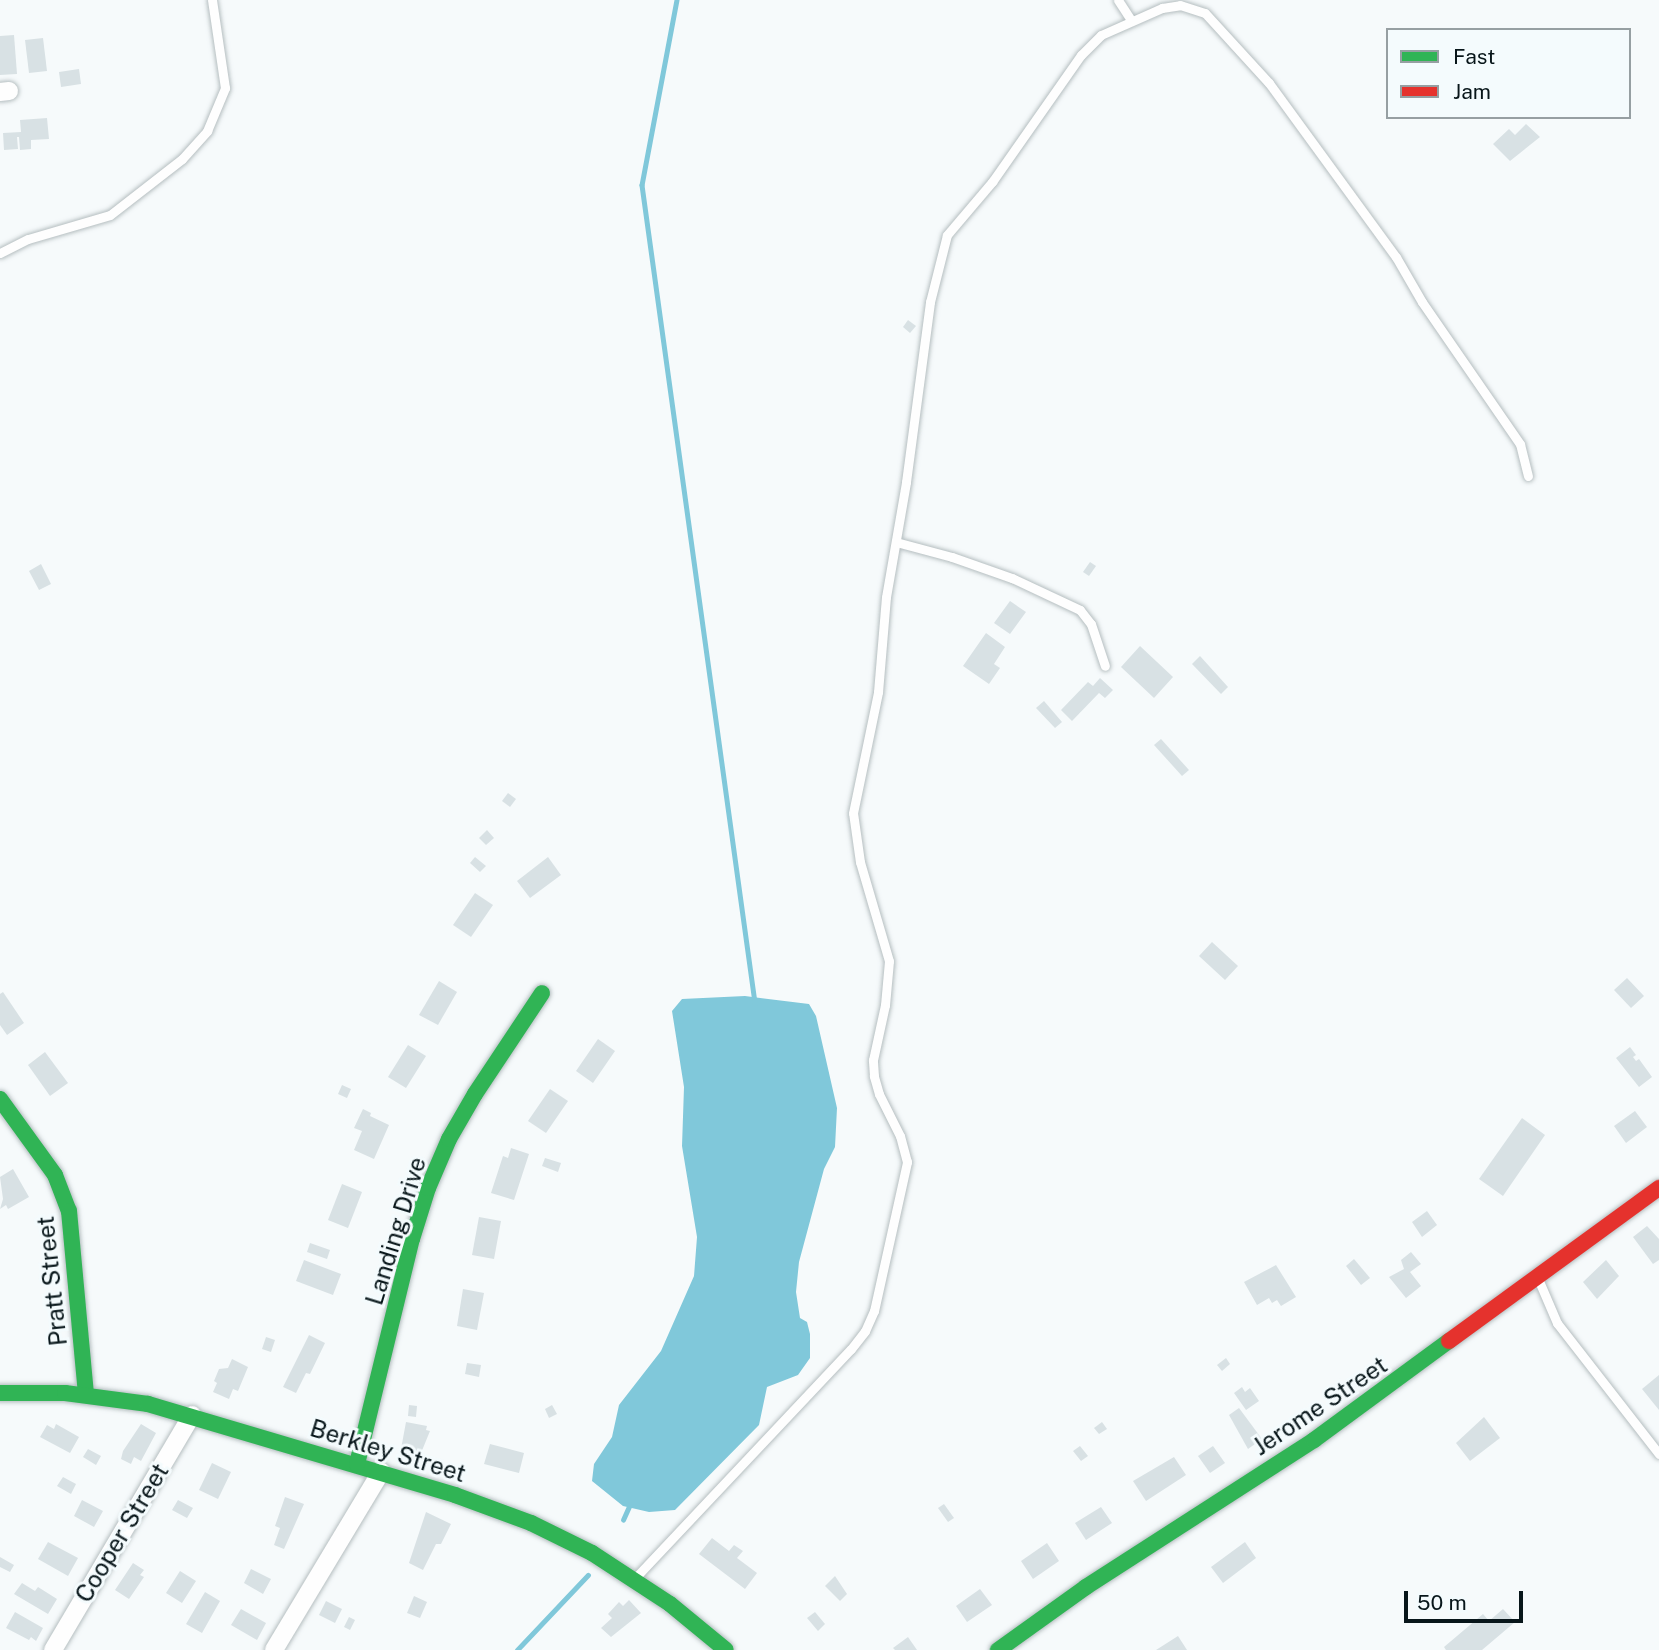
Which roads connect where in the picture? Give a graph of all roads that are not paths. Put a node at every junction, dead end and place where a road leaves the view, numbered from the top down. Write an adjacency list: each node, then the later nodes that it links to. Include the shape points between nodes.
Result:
1 (212, 0): 4 (lane, via 225,89 207,131 183,159 110,215 28,239)
2 (1118, 0): 3 (lane)
3 (1131, 20): 5 (lane, via 1162,8 1196,8 1247,57 1396,257 1520,444); 6 (lane, via 1101,35 1081,55 992,182 947,235 930,302)
4 (0, 253)
5 (1528, 476)
6 (896, 542): 7 (lane, via 1012,578 1080,610 1091,624); 18 (lane, via 877,703 853,813 857,850 888,961 874,1076 907,1162 874,1311 852,1349)
7 (1105, 666)
8 (542, 993): 16 (street, Landing Drive, via 475,1094 428,1188)
9 (0, 1099): 13 (street, Pratt Street, via 55,1175 69,1211)
10 (1659, 1188): 11 (street, Jerome Street)
11 (1537, 1276): 15 (lane, via 1557,1323); 22 (street, Jerome Street, via 1314,1440 1107,1573)
12 (0, 1393): 13 (street, Berkley Street)
13 (86, 1394): 14 (street, Berkley Street)
14 (192, 1415): 16 (street, Berkley Street); 19 (street, Cooper Street)
15 (1659, 1454)
16 (357, 1464): 17 (street, Berkley Street)
17 (381, 1472): 18 (street, Berkley Street, via 531,1523); 20 (street)
18 (634, 1579): 21 (street, Berkley Street)
19 (52, 1650)
20 (275, 1650)
21 (726, 1650)
22 (998, 1650)

